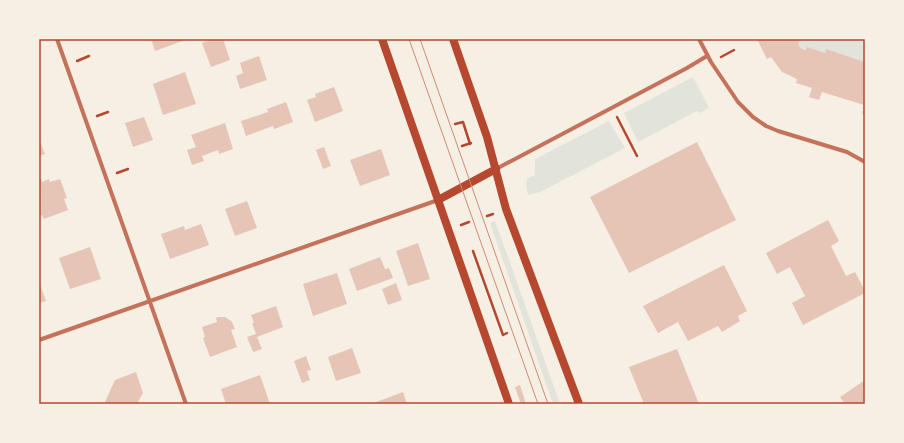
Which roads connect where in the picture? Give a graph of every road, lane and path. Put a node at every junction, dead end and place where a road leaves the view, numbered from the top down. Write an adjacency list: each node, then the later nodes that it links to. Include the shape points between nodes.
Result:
1 (57, 39): 18 (street)
2 (382, 39): 14 (main road)
3 (453, 39): 13 (main road)
4 (699, 39): 5 (street)
5 (707, 56): 6 (street); 12 (street, via 738,102 766,126 847,152)
6 (612, 107): 11 (path); 13 (street)
7 (455, 124): 9 (path, via 462,122)
8 (477, 141): 9 (path)
9 (470, 144): 10 (path)
10 (462, 146)
11 (637, 156)
12 (865, 162)
13 (496, 170): 14 (main road); 23 (main road, via 506,209)
14 (438, 200): 18 (street); 22 (main road)
15 (492, 214): 16 (path)
16 (487, 216)
17 (471, 247): 19 (path, via 503,335)
18 (150, 301): 20 (street); 21 (street)
19 (507, 333)
20 (39, 340)
21 (186, 404)
22 (509, 404)
23 (579, 404)

